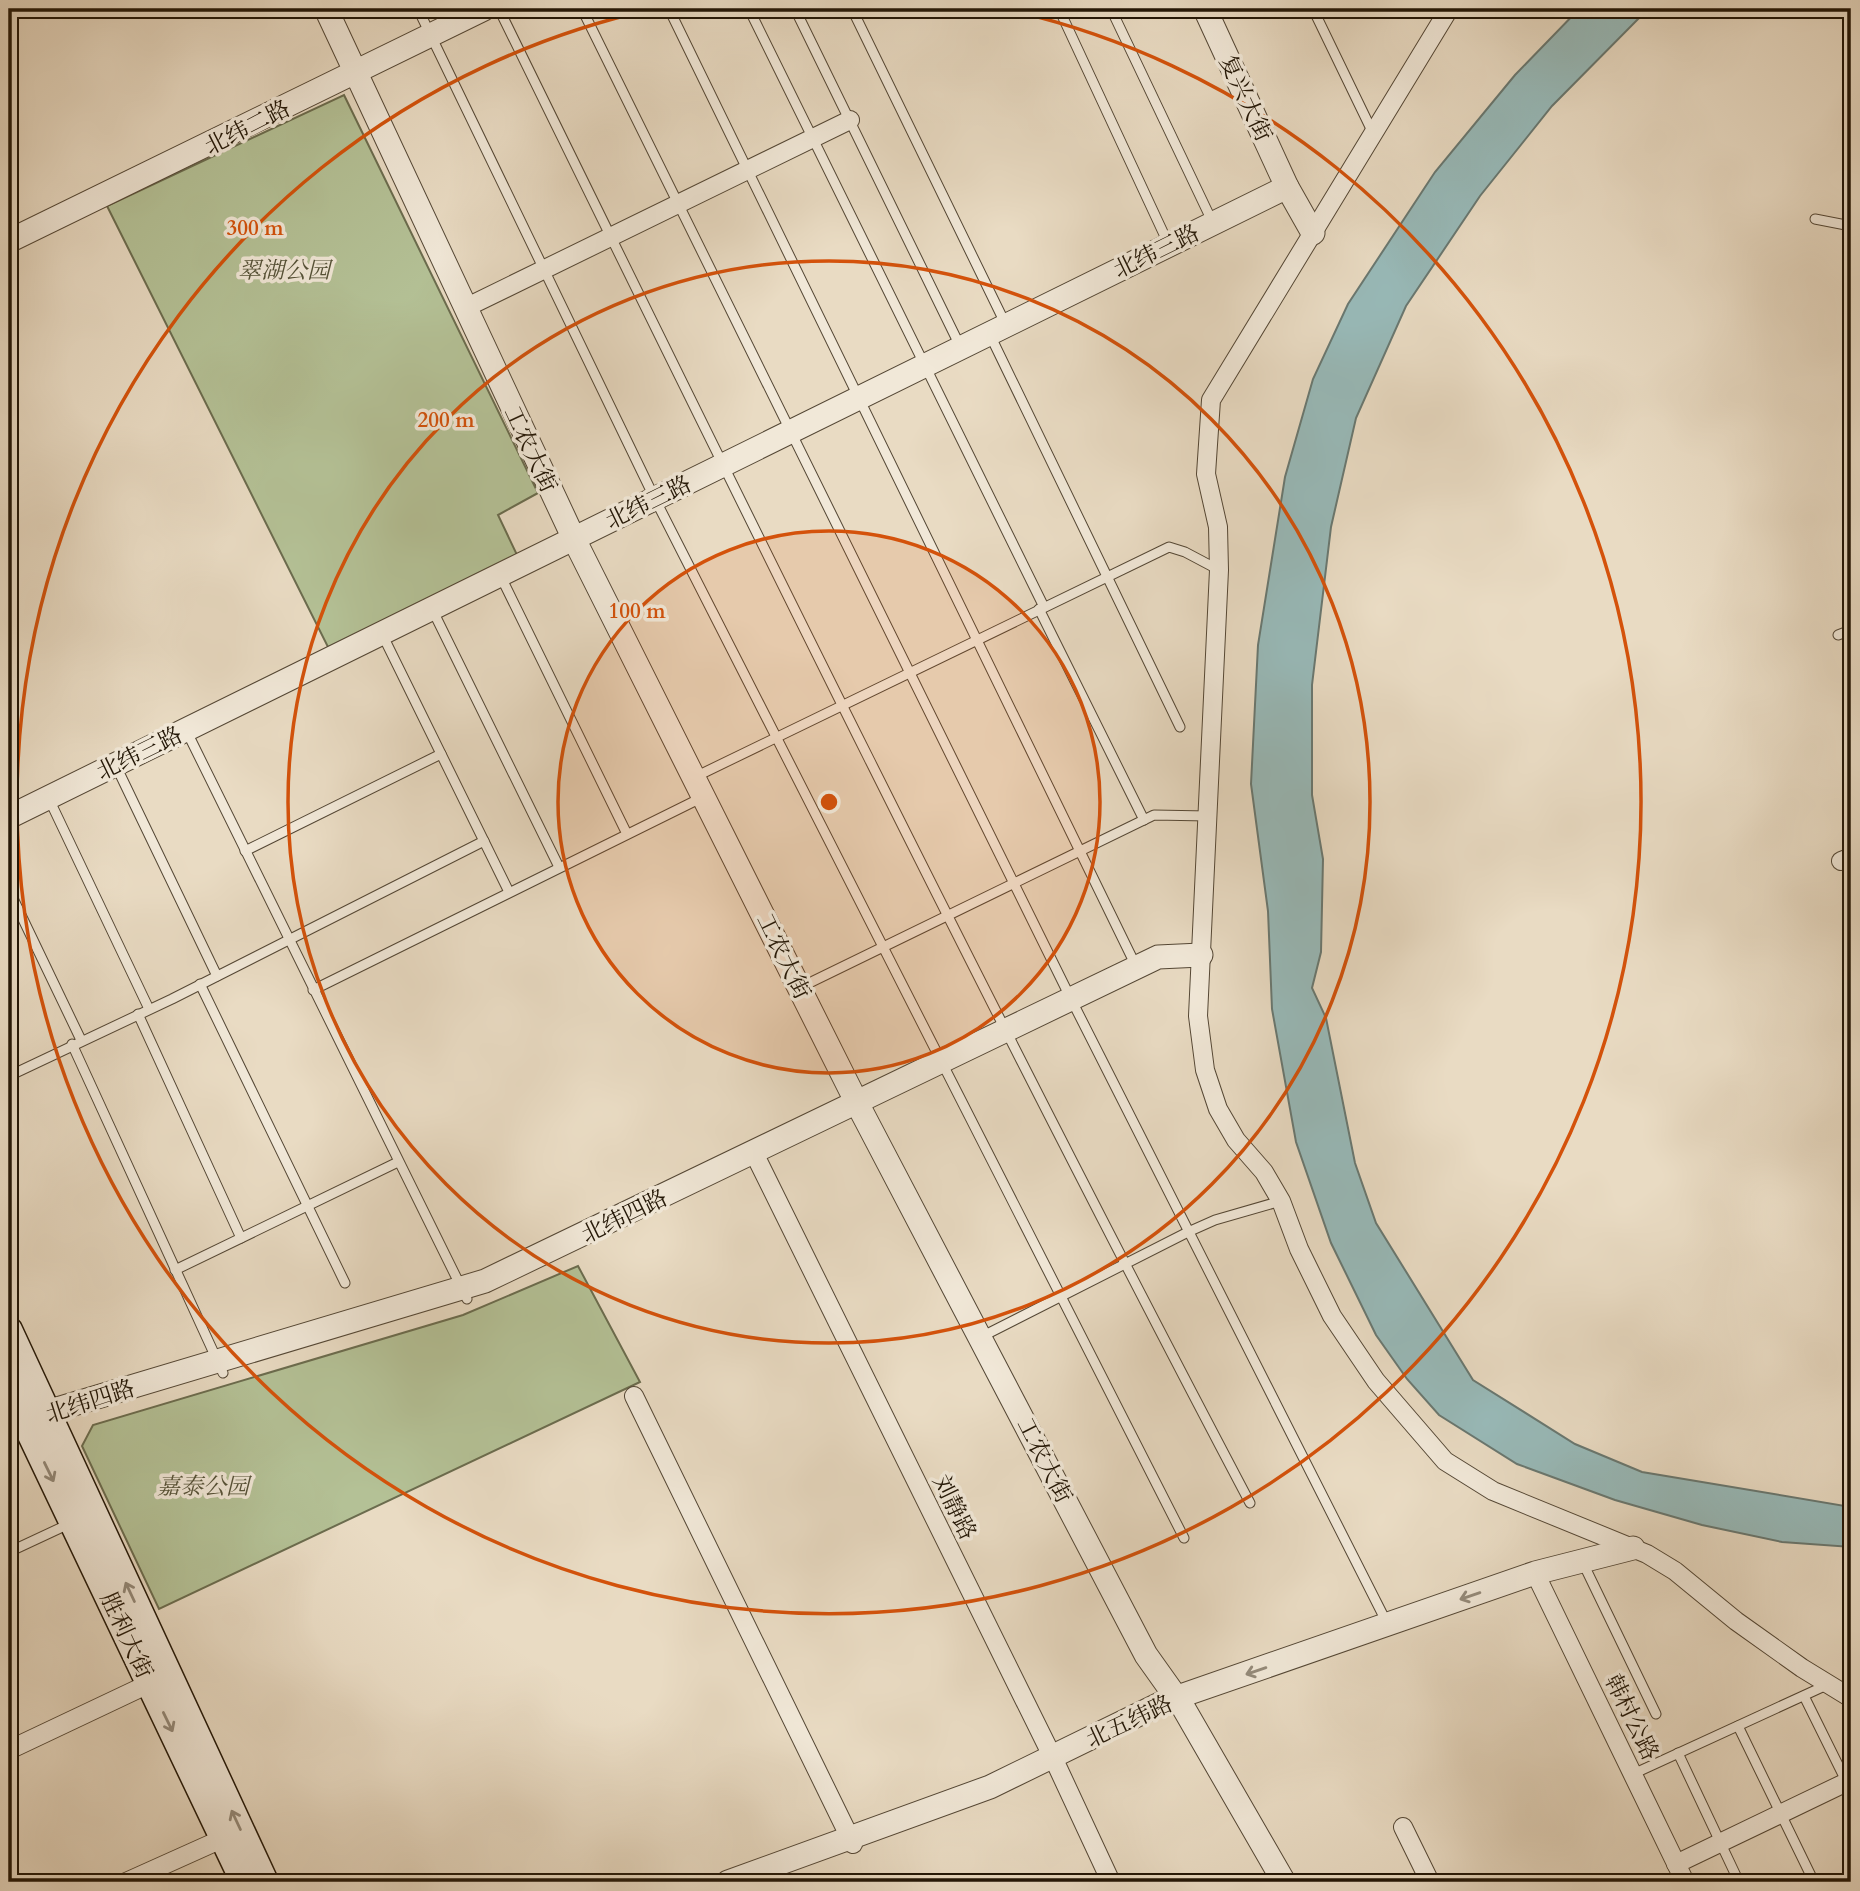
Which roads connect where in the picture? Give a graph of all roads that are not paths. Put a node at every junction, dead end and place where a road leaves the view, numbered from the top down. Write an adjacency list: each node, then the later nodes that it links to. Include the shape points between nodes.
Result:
1 (326, 9): 16 (street, 工农大街)
2 (418, 9): 15 (lane)
3 (484, 9): 15 (street, 北纬二路)
4 (499, 9): 27 (lane)
5 (582, 9): 22 (lane)
6 (669, 9): 20 (lane)
7 (749, 9): 19 (lane)
8 (795, 9): 17 (lane)
9 (852, 9): 32 (lane)
10 (1059, 9): 29 (lane)
11 (1111, 9): 24 (lane)
12 (1205, 9): 21 (street, 复兴大街)
13 (1313, 9): 18 (lane)
14 (1449, 9): 18 (street)
15 (430, 36): 16 (street, 北纬二路); 30 (lane)
16 (356, 72): 28 (street, 北纬二路); 31 (street, 工农大街)
17 (850, 120): 19 (street); 33 (lane)
18 (1373, 133): 26 (street)
19 (813, 138): 20 (street); 34 (lane)
20 (747, 170): 22 (street); 35 (lane)
21 (1287, 187): 24 (street, 北纬三路); 26 (street, 复兴大街)
22 (678, 204): 27 (street); 36 (lane)
23 (1815, 219): 25 (lane)
24 (1213, 223): 29 (street, 北纬三路)
25 (1851, 226)
26 (1313, 233): 40 (street, via 1211,400 1206,474 1218,527)
27 (611, 237): 30 (street); 37 (lane)
28 (9, 241)
29 (1169, 245): 32 (street, 北纬三路)
30 (543, 270): 31 (street); 38 (lane)
31 (465, 308): 39 (street, 工农大街)
32 (998, 329): 33 (street, 北纬三路); 42 (lane)
33 (960, 348): 34 (street, 北纬三路)
34 (925, 365): 35 (street, 北纬三路); 43 (lane)
35 (857, 399): 36 (street, 北纬三路); 48 (lane)
36 (789, 432): 37 (street, 北纬三路); 49 (lane)
37 (723, 465): 38 (street, 北纬三路); 50 (lane)
38 (655, 499): 39 (street, 北纬三路); 53 (lane)
39 (574, 539): 41 (street, 北纬三路); 56 (street, 工农大街)
40 (1219, 570): 42 (lane, via 1168,547); 58 (street)
41 (500, 575): 44 (street, 北纬三路); 61 (lane)
42 (1106, 577): 43 (lane); 51 (lane)
43 (1042, 608): 48 (lane); 60 (lane)
44 (432, 609): 46 (street, 北纬三路); 65 (lane)
45 (1851, 630): 47 (lane)
46 (382, 634): 52 (street, 北纬三路); 54 (lane)
47 (1838, 635)
48 (975, 640): 49 (lane); 64 (lane)
49 (909, 672): 50 (lane); 66 (lane)
50 (843, 705): 53 (lane); 69 (lane)
51 (1180, 727)
52 (186, 730): 55 (street, 北纬三路); 63 (lane)
53 (775, 738): 56 (lane); 71 (lane)
54 (441, 754): 62 (lane); 63 (lane)
55 (116, 765): 57 (street, 北纬三路); 74 (lane)
56 (700, 786): 61 (lane); 76 (street, 工农大街)
57 (49, 798): 59 (street, 北纬三路); 79 (lane)
58 (1208, 816): 60 (lane, via 1154,815); 72 (street)
59 (9, 817)
60 (1143, 820): 64 (lane)
61 (627, 834): 65 (lane)
62 (484, 841): 68 (lane); 70 (lane)
63 (245, 851): 70 (lane)
64 (1078, 852): 66 (lane); 73 (lane)
65 (559, 867): 68 (lane)
66 (1014, 883): 69 (lane); 78 (lane)
67 (9, 890): 82 (lane)
68 (509, 892): 77 (lane)
69 (949, 915): 71 (lane); 81 (lane)
70 (288, 940): 74 (lane); 77 (lane)
71 (881, 948): 76 (lane); 83 (lane)
72 (1201, 955): 73 (street, 北纬四路, via 1158,957); 88 (street, via 1198,1016 1205,1070 1218,1109)
73 (1136, 967): 78 (street, 北纬四路)
74 (217, 975): 75 (lane)
75 (200, 984): 79 (lane); 89 (lane)
76 (800, 987): 85 (street, 工农大街)
77 (313, 990): 87 (lane)
78 (1071, 999): 81 (street, 北纬四路); 90 (lane)
79 (149, 1009): 80 (lane)
80 (138, 1014): 82 (lane); 91 (lane)
81 (1007, 1030): 83 (street, 北纬四路); 92 (lane)
82 (77, 1042): 84 (lane); 93 (lane)
83 (939, 1063): 85 (street, 北纬四路); 96 (lane)
84 (9, 1076)
85 (855, 1110): 86 (street, 北纬四路); 98 (street, 工农大街); 115 (street, 工农大街, via 1114,1618 1136,1658)
86 (757, 1158): 95 (street, 北纬四路, via 525,1276); 120 (street, 刘静路)
87 (398, 1162): 89 (lane); 95 (lane)
88 (1281, 1201): 90 (lane); 106 (street, via 1332,1316 1376,1381 1445,1461 1493,1490)
89 (307, 1206): 91 (lane); 94 (lane)
90 (1188, 1232): 92 (lane); 110 (lane)
91 (241, 1238): 93 (lane)
92 (1124, 1265): 96 (lane); 103 (lane)
93 (175, 1270): 99 (lane)
94 (345, 1283)
95 (464, 1294): 99 (street, 北纬四路)
96 (1059, 1298): 98 (lane); 105 (lane)
97 (9, 1330): 102 (main road)
98 (981, 1337): 115 (street, 工农大街)
99 (220, 1367): 102 (street, 北纬四路)
100 (9, 1389): 102 (main road, 胜利大街)
101 (634, 1396): 126 (street)
102 (34, 1423): 104 (main road, 胜利大街, one-way to 104); 111 (main road, 胜利大街, one-way to 102)
103 (1250, 1503)
104 (73, 1522): 107 (lane); 111 (main road, 胜利大街)
105 (1184, 1538)
106 (1633, 1548): 108 (street, 北五纬路); 112 (street, via 1675,1571 1736,1621)
107 (9, 1552)
108 (1581, 1561): 109 (street, 北五纬路); 116 (lane)
109 (1535, 1573): 110 (street, 北五纬路, one-way to 110); 121 (street, 韩村公路)
110 (1388, 1625): 115 (street, 北五纬路, one-way to 115)
111 (159, 1679): 118 (street); 125 (main road, 胜利大街, one-way to 125); 131 (main road, 胜利大街, one-way to 111)
112 (1829, 1684): 113 (lane); 114 (street)
113 (1804, 1696): 117 (lane); 122 (lane)
114 (1851, 1698)
115 (1174, 1704): 120 (street, 北五纬路); 135 (street, 工农大街)
116 (1656, 1714)
117 (1738, 1726): 119 (lane); 123 (lane)
118 (9, 1750)
119 (1678, 1753): 121 (lane); 127 (lane)
120 (1054, 1762): 126 (street, 北五纬路, via 983,1798); 134 (street, 刘静路)
121 (1633, 1774): 128 (street, 韩村公路)
122 (1850, 1784): 123 (street)
123 (1781, 1814): 127 (street); 139 (lane)
124 (1403, 1827): 136 (street)
125 (224, 1838): 129 (street); 130 (main road, 胜利大街)
126 (852, 1840): 132 (street, 北五纬路); 133 (street, 北五纬路)
127 (1721, 1843): 128 (street); 138 (lane)
128 (1676, 1864): 137 (street, 韩村公路)
129 (127, 1882)
130 (244, 1882)
131 (265, 1882)
132 (727, 1882)
133 (752, 1882)
134 (1111, 1882)
135 (1284, 1882)
136 (1430, 1882)
137 (1685, 1882)
138 (1740, 1882)
139 (1814, 1882)

